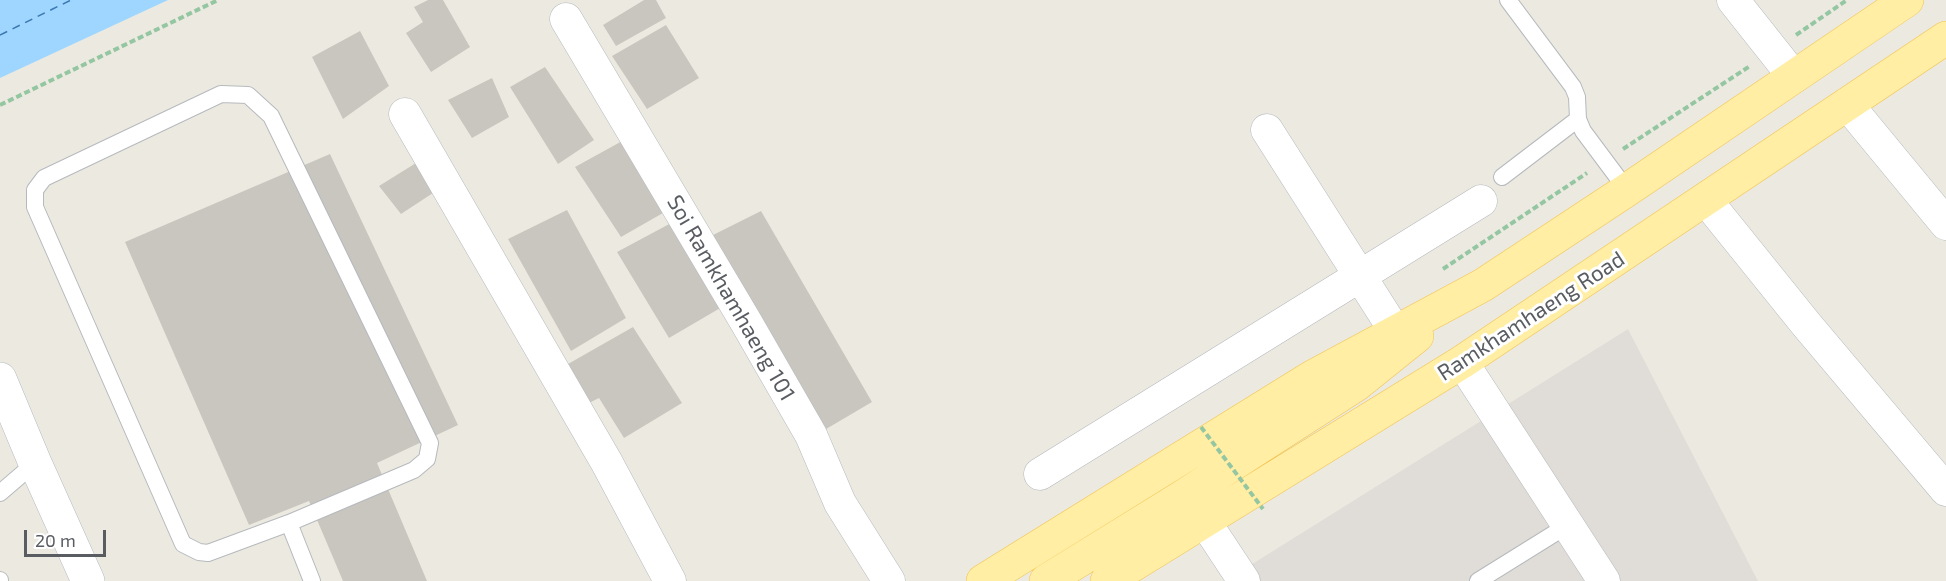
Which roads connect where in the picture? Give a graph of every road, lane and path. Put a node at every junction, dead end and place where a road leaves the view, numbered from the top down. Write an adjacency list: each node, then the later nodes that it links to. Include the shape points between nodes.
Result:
1 (218, 0): 11 (path)
2 (1508, 0): 13 (lane, via 1573,87)
3 (1733, 0): 8 (street)
4 (1847, 0): 8 (path)
5 (1907, 0): 9 (main road, Ramkhamhaeng Road)
6 (566, 19): 39 (street, Soi Ramkhamhaeng 101, via 811,435 840,503)
7 (1946, 38): 10 (main road, Ramkhamhaeng Road)
8 (1773, 50): 9 (street); 15 (path)
9 (1794, 77): 17 (main road, Ramkhamhaeng Road)
10 (1846, 104): 18 (main road, Ramkhamhaeng Road); 20 (street)
11 (0, 105)
12 (405, 114): 38 (street, via 607,463)
13 (1578, 119): 15 (lane); 16 (lane)
14 (1267, 130): 22 (street)
15 (1605, 161): 17 (lane); 21 (path)
16 (1502, 177)
17 (1627, 190): 23 (main road, Ramkhamhaeng Road)
18 (1706, 200): 25 (main road, Ramkhamhaeng Road); 30 (street)
19 (1481, 201): 22 (street)
20 (1946, 224)
21 (1440, 271)
22 (1361, 277): 24 (street); 29 (street)
23 (1483, 285): 24 (main road, Ramkhamhaeng Road); 41 (main road, Ramkhamhaeng Road, via 1356,385)
24 (1395, 331): 40 (main road, Ramkhamhaeng Road, via 1274,400)
25 (1462, 362): 33 (main road, Ramkhamhaeng Road); 35 (street)
26 (0, 379): 28 (main road)
27 (1200, 425): 32 (path, bridge)
28 (34, 463): 31 (lane); 36 (main road)
29 (1040, 474)
30 (1946, 490)
31 (0, 493)
32 (1263, 510)
33 (1206, 522): 42 (main road, Ramkhamhaeng Road); 43 (street)
34 (289, 523): 34 (lane, via 208,554 183,544 35,207 35,190 44,178 221,94 248,95 271,116 430,443 427,459 414,470); 37 (lane)
35 (1569, 525): 44 (lane); 45 (street)
36 (88, 581)
37 (312, 581)
38 (670, 581)
39 (889, 581)
40 (983, 581)
41 (1046, 581)
42 (1107, 581)
43 (1244, 581)
44 (1478, 581)
45 (1604, 581)

